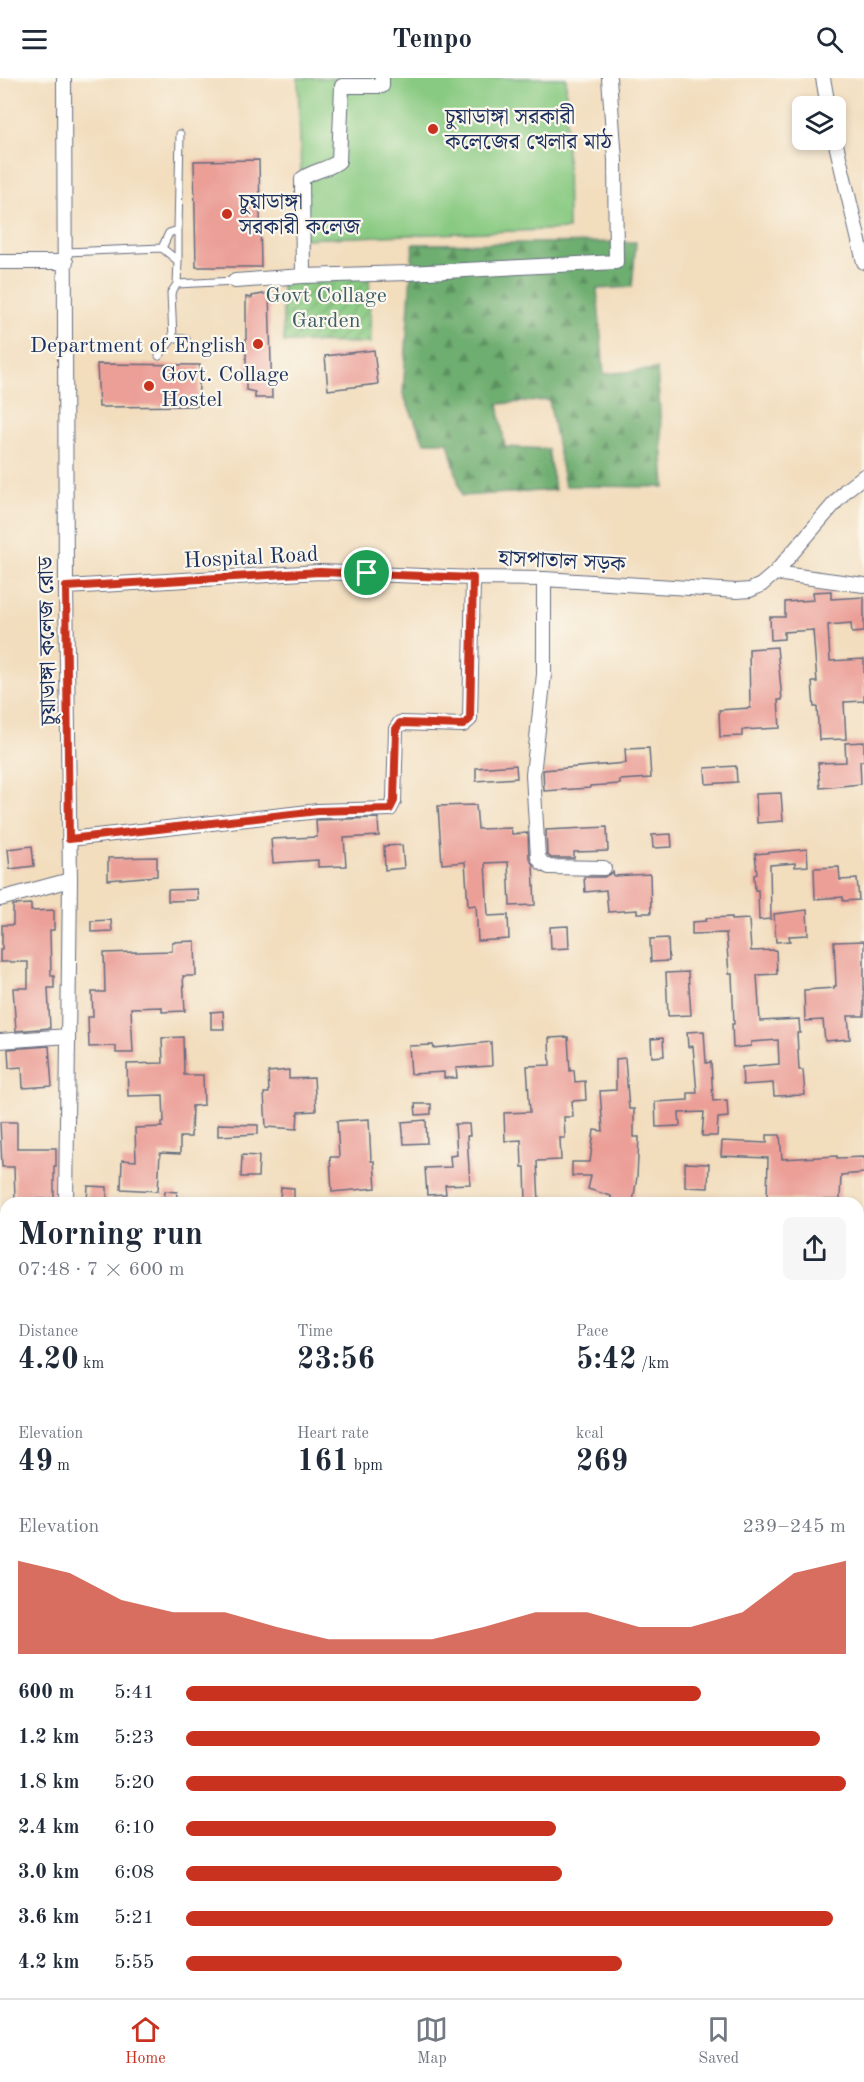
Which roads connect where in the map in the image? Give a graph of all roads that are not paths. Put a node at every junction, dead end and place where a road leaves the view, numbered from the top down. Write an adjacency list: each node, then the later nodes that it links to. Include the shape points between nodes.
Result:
1 (64, 78): 10 (street, চুয়াডাঙ্গা কলেজ রোড)
2 (382, 78): 14 (street, via 382,86 342,86 339,161 302,179)
3 (609, 78): 14 (street, via 616,262)
4 (823, 78): 5 (street)
5 (826, 96)
6 (180, 134): 8 (lane)
7 (837, 150): 13 (street)
8 (177, 230): 9 (lane, via 169,233); 11 (lane)
9 (162, 248): 10 (lane); 11 (lane)
10 (66, 257): 12 (street); 25 (street, চুয়াডাঙ্গা কলেজ রোড)
11 (178, 261): 16 (lane)
12 (0, 262)
13 (864, 262)
14 (303, 276): 15 (street)
15 (235, 281): 16 (lane)
16 (177, 284): 17 (lane, via 171,293)
17 (173, 338): 18 (lane); 19 (lane)
18 (186, 339)
19 (159, 356)
20 (864, 476): 21 (street, হাসপাতাল সড়ক, via 846,490)
21 (775, 573): 23 (street, হাসপাতাল সড়ক, via 761,585 737,591); 24 (street)
22 (473, 578): 23 (street, হাসপাতাল সড়ক); 25 (street, Hospital Road, via 320,572); 26 (street, হাসপাতাল সড়ক, via 470,719 463,725 400,723 396,729 394,801 390,809 318,811)
23 (544, 579): 27 (street, via 544,674 533,775 538,857 549,867)
24 (864, 585)
25 (66, 587): 26 (street, চুয়াডাঙ্গা কলেজ রোড)
26 (69, 839): 28 (street, চুয়াডাঙ্গা কলেজ রোড)
27 (604, 868)
28 (70, 880): 29 (street); 30 (street, চুয়াডাঙ্গা কলেজ রোড)
29 (0, 899)
30 (68, 1036): 31 (street); 32 (street, চুয়াডাঙ্গা কলেজ রোড)
31 (0, 1041)
32 (66, 1197)

